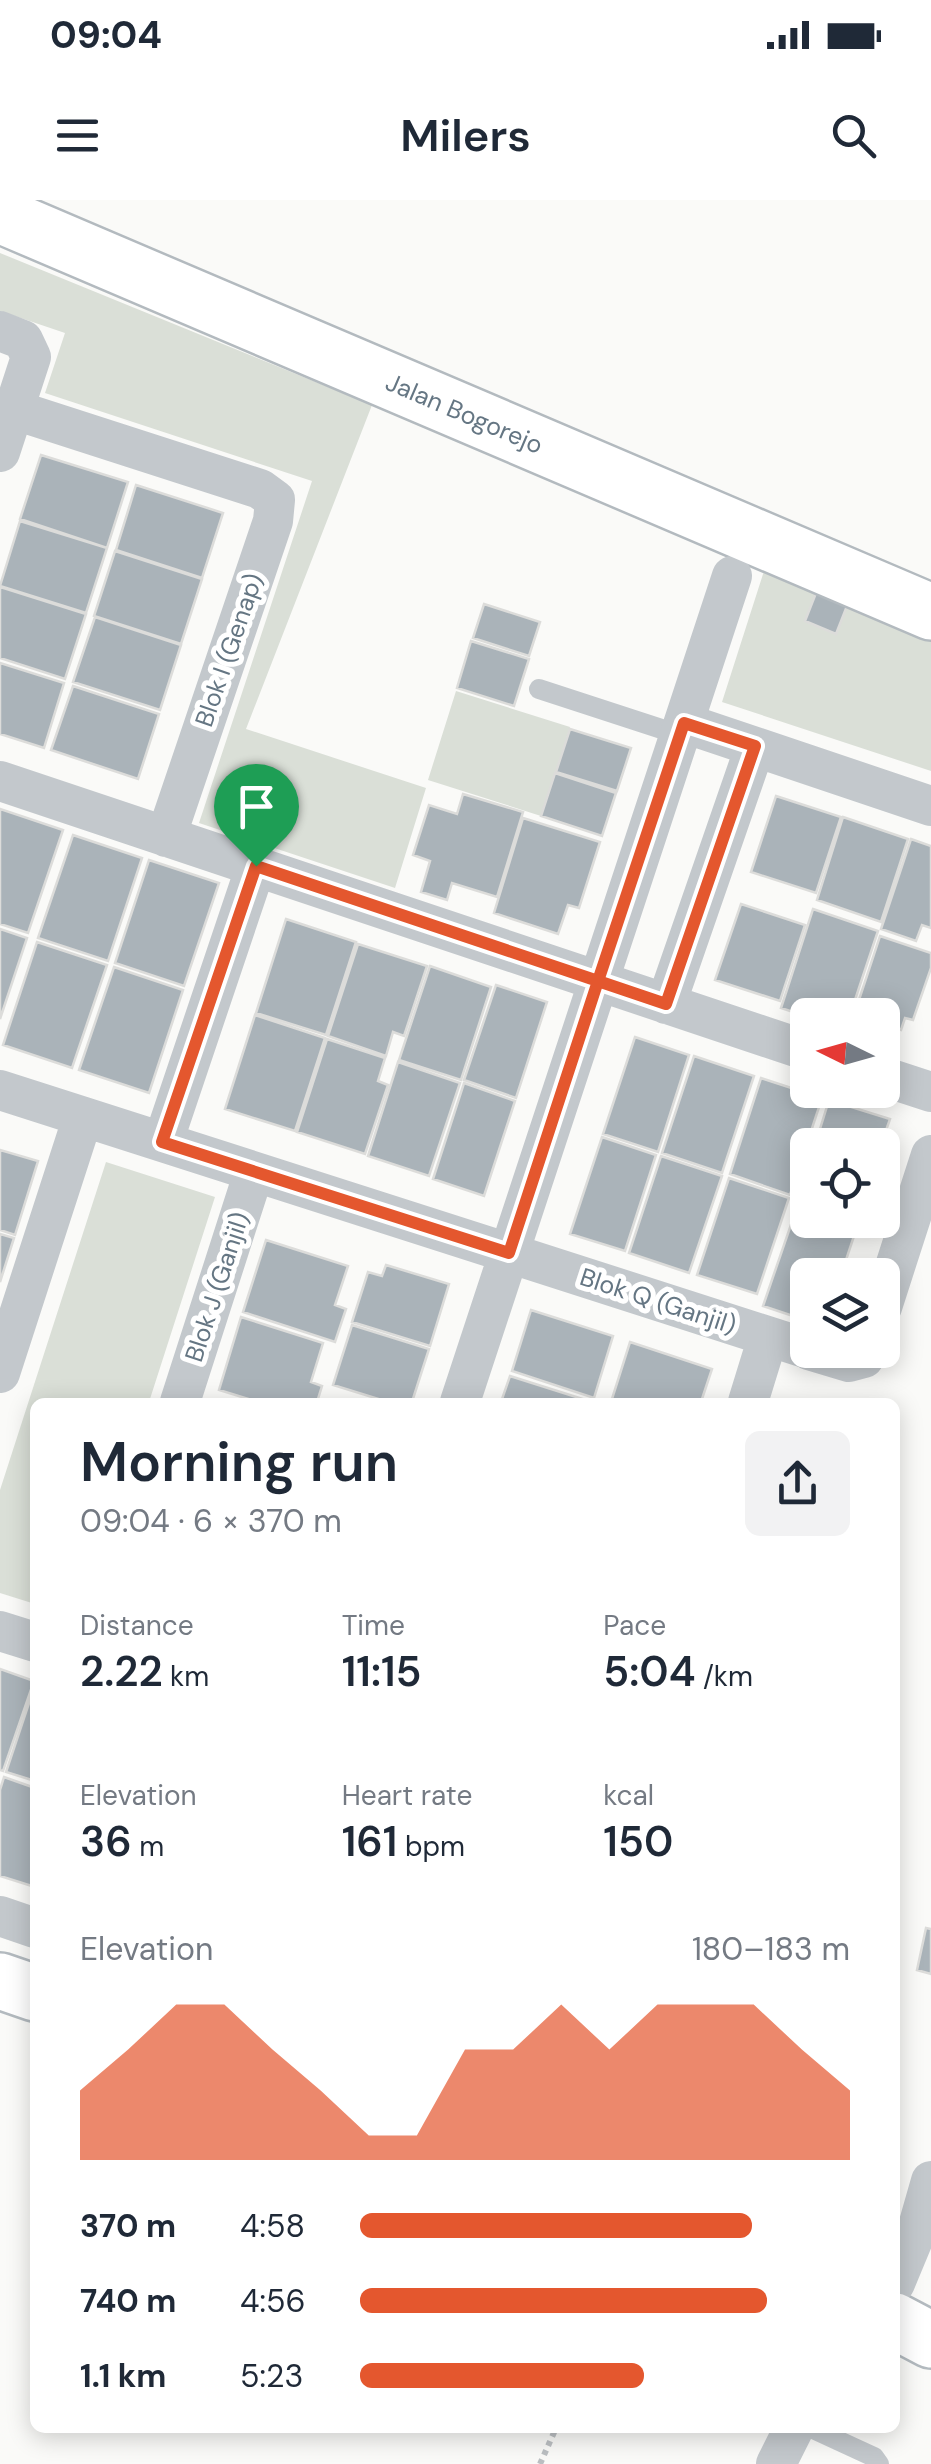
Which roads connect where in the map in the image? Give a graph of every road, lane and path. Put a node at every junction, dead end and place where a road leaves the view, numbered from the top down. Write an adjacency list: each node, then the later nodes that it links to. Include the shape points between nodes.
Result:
1 (0, 215): 5 (street, Jalan Bogorejo)
2 (0, 332): 3 (street, via 31,350)
3 (6, 427): 11 (street, Blok I (Genap), via 266,491 274,500 273,521)
4 (732, 576): 7 (street)
5 (931, 612)
6 (539, 689): 7 (lane)
7 (682, 729): 8 (street); 13 (street)
8 (755, 746): 10 (street); 14 (street)
9 (0, 781): 11 (street)
10 (931, 806)
11 (166, 837): 12 (street)
12 (256, 866): 13 (street); 20 (street)
13 (598, 981): 14 (street); 23 (street)
14 (666, 1004): 15 (street)
15 (790, 1045)
16 (900, 1082): 18 (street)
17 (0, 1090): 19 (street, Blok Q (Ganjil))
18 (931, 1092)
19 (83, 1117): 20 (street, Blok Q (Ganjil)); 27 (street)
20 (162, 1142): 22 (street, Blok Q (Ganjil))
21 (930, 1159): 24 (street)
22 (254, 1172): 23 (street, Blok Q (Ganjil)); 28 (street, Blok J (Ganjil))
23 (509, 1253): 25 (street, Blok Q (Ganjil)); 29 (street)
24 (898, 1258)
25 (768, 1336): 26 (street, Blok Q (Ganjil)); 30 (street)
26 (790, 1343)
27 (0, 1373)
28 (181, 1398)
29 (461, 1398)
30 (749, 1398)
31 (0, 1630): 32 (street)
32 (30, 1640)
33 (0, 1916): 34 (street)
34 (30, 1926)
35 (0, 1981): 36 (street)
36 (30, 1991)
37 (931, 2181): 38 (street)
38 (900, 2271)
39 (900, 2324): 40 (street)
40 (931, 2340)
41 (554, 2433): 44 (path)
42 (792, 2433): 45 (street)
43 (822, 2433): 46 (lane)
44 (540, 2464)
45 (776, 2464)
46 (878, 2464)

